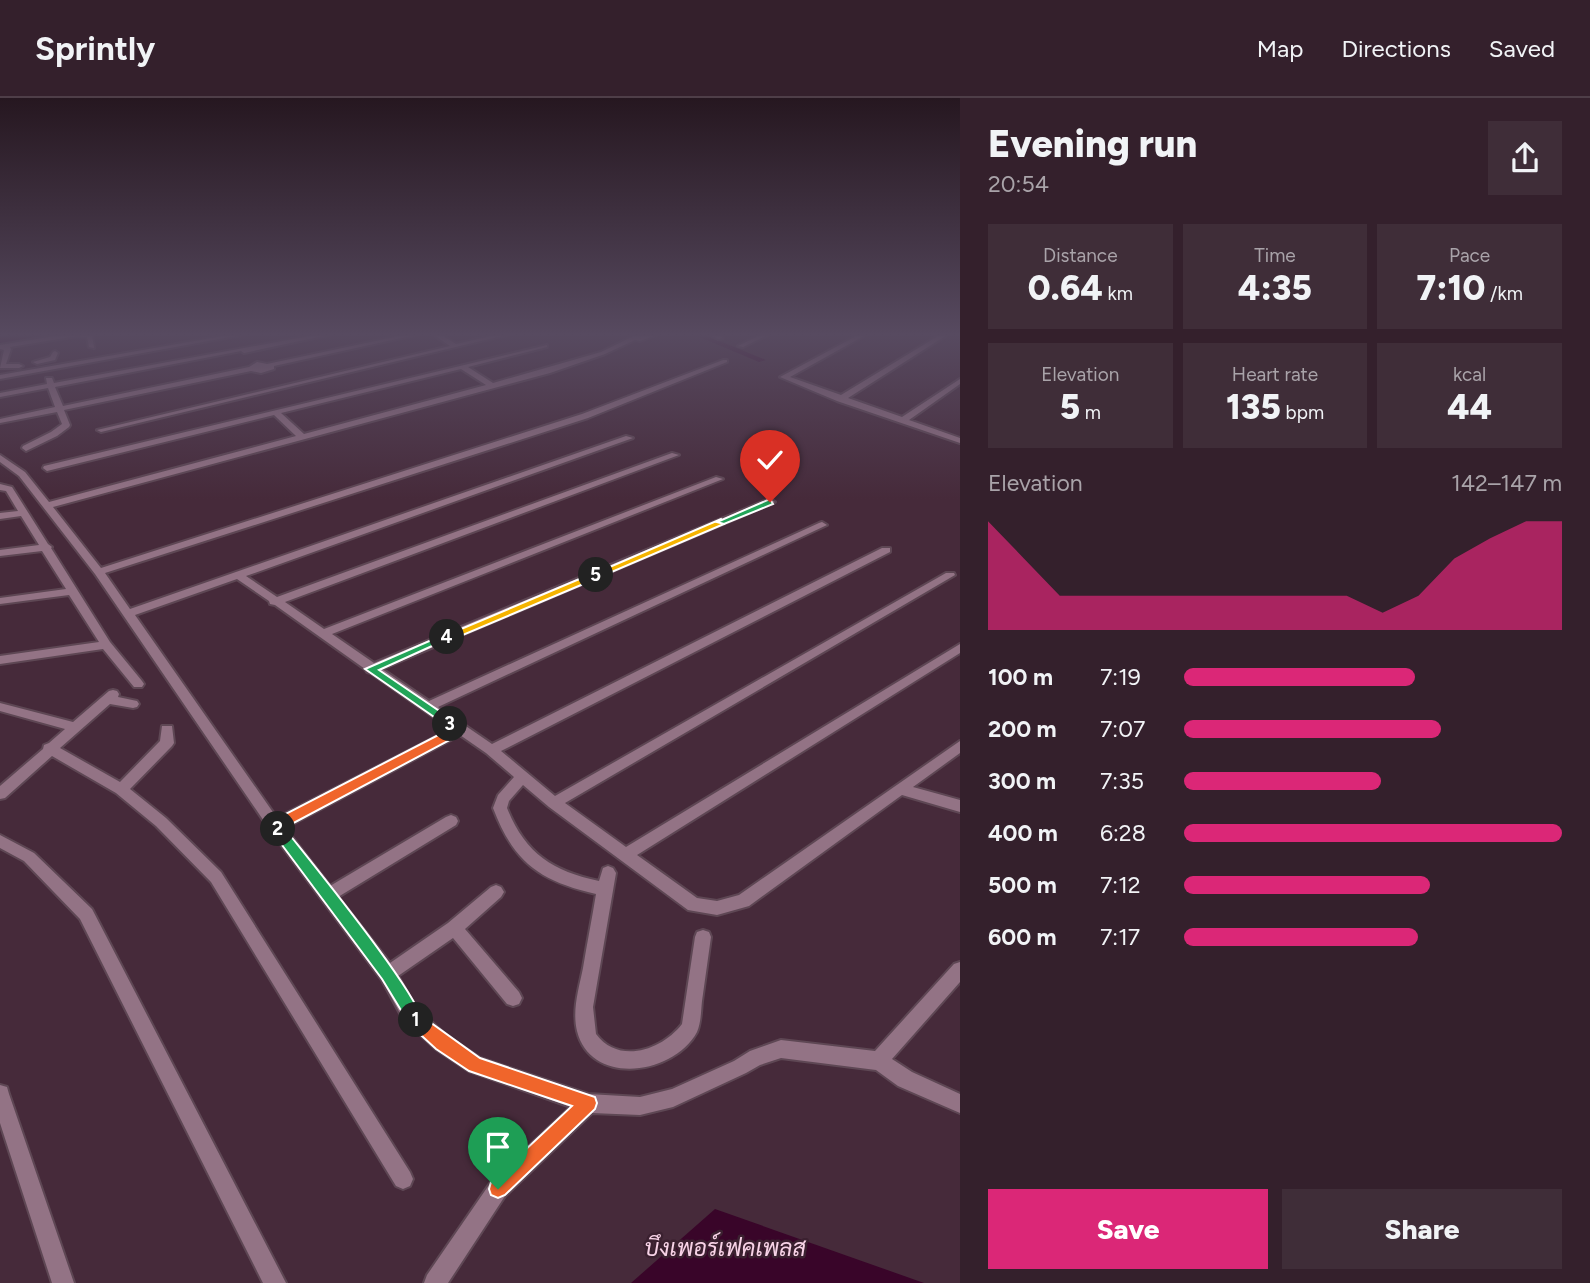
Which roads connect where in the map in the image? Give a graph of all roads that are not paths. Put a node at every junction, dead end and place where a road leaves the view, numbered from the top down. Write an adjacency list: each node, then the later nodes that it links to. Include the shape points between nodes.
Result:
1 (42, 388): 11 (street)
2 (51, 388): 13 (street)
3 (158, 388): 13 (street)
4 (276, 388): 18 (street)
5 (372, 388): 14 (street)
6 (479, 388): 19 (street)
7 (654, 388): 36 (street, via 585,416)
8 (811, 388): 12 (street)
9 (856, 388): 12 (street)
10 (949, 388): 16 (street)
11 (0, 395)
12 (840, 398): 16 (street)
13 (61, 410): 15 (street); 22 (street, via 66,420 62,430)
14 (276, 412): 19 (street); 25 (street)
15 (20, 419): 17 (street)
16 (902, 421): 21 (street)
17 (0, 423)
18 (102, 429)
19 (302, 436): 29 (street)
20 (629, 438): 37 (street)
21 (960, 441)
22 (26, 447)
23 (675, 455): 41 (street)
24 (0, 458): 29 (street, via 22,474)
25 (47, 468)
26 (719, 479): 43 (street)
27 (0, 487): 30 (street, via 9,489)
28 (770, 502): 47 (street)
29 (46, 506): 36 (street)
30 (24, 513): 31 (street); 33 (street)
31 (0, 516)
32 (822, 525): 51 (street)
33 (47, 547): 35 (street); 39 (street)
34 (886, 550): 57 (street)
35 (0, 553)
36 (99, 572): 42 (street)
37 (237, 574): 41 (street); 42 (street)
38 (950, 575): 62 (street)
39 (74, 592): 40 (street); 44 (street)
40 (0, 601)
41 (274, 602): 43 (street)
42 (127, 614): 65 (street)
43 (321, 634): 47 (street)
44 (106, 645): 46 (street); 48 (street)
45 (960, 648): 67 (street)
46 (0, 660)
47 (371, 669): 51 (street)
48 (138, 684)
49 (133, 704): 52 (street, via 110,697)
50 (0, 706): 52 (street)
51 (427, 707): 54 (street)
52 (73, 727): 56 (street)
53 (167, 729): 59 (street, via 167,743)
54 (459, 730): 57 (street); 65 (street)
55 (960, 746): 60 (street)
56 (49, 748): 59 (street); 61 (street)
57 (491, 750): 58 (street)
58 (522, 776): 62 (street); 68 (street, via 500,808 517,846 568,882)
59 (121, 789): 82 (street, via 216,877)
60 (901, 789): 63 (street); 67 (street, via 743,901 718,908 694,905)
61 (0, 794)
62 (554, 803): 67 (street)
63 (960, 806)
64 (451, 821): 70 (street)
65 (275, 826): 70 (street)
66 (0, 841): 84 (street, via 29,857 86,914)
67 (625, 855)
68 (606, 881): 72 (street, via 584,1007 592,1044 612,1056 640,1061 668,1052 683,1040 690,1027)
69 (496, 892): 71 (street)
70 (329, 894): 74 (street)
71 (454, 928): 74 (street); 75 (street)
72 (703, 937)
73 (960, 971): 76 (street)
74 (388, 974): 77 (street, via 423,1027)
75 (513, 998)
76 (879, 1061): 80 (street, via 781,1049 673,1098 640,1106); 81 (street, via 905,1079)
77 (475, 1065): 78 (street)
78 (541, 1085): 80 (street)
79 (0, 1094): 83 (street)
80 (588, 1103): 85 (street, via 498,1189)
81 (960, 1104)
82 (403, 1179)
83 (63, 1283)
84 (275, 1283)
85 (435, 1283)

